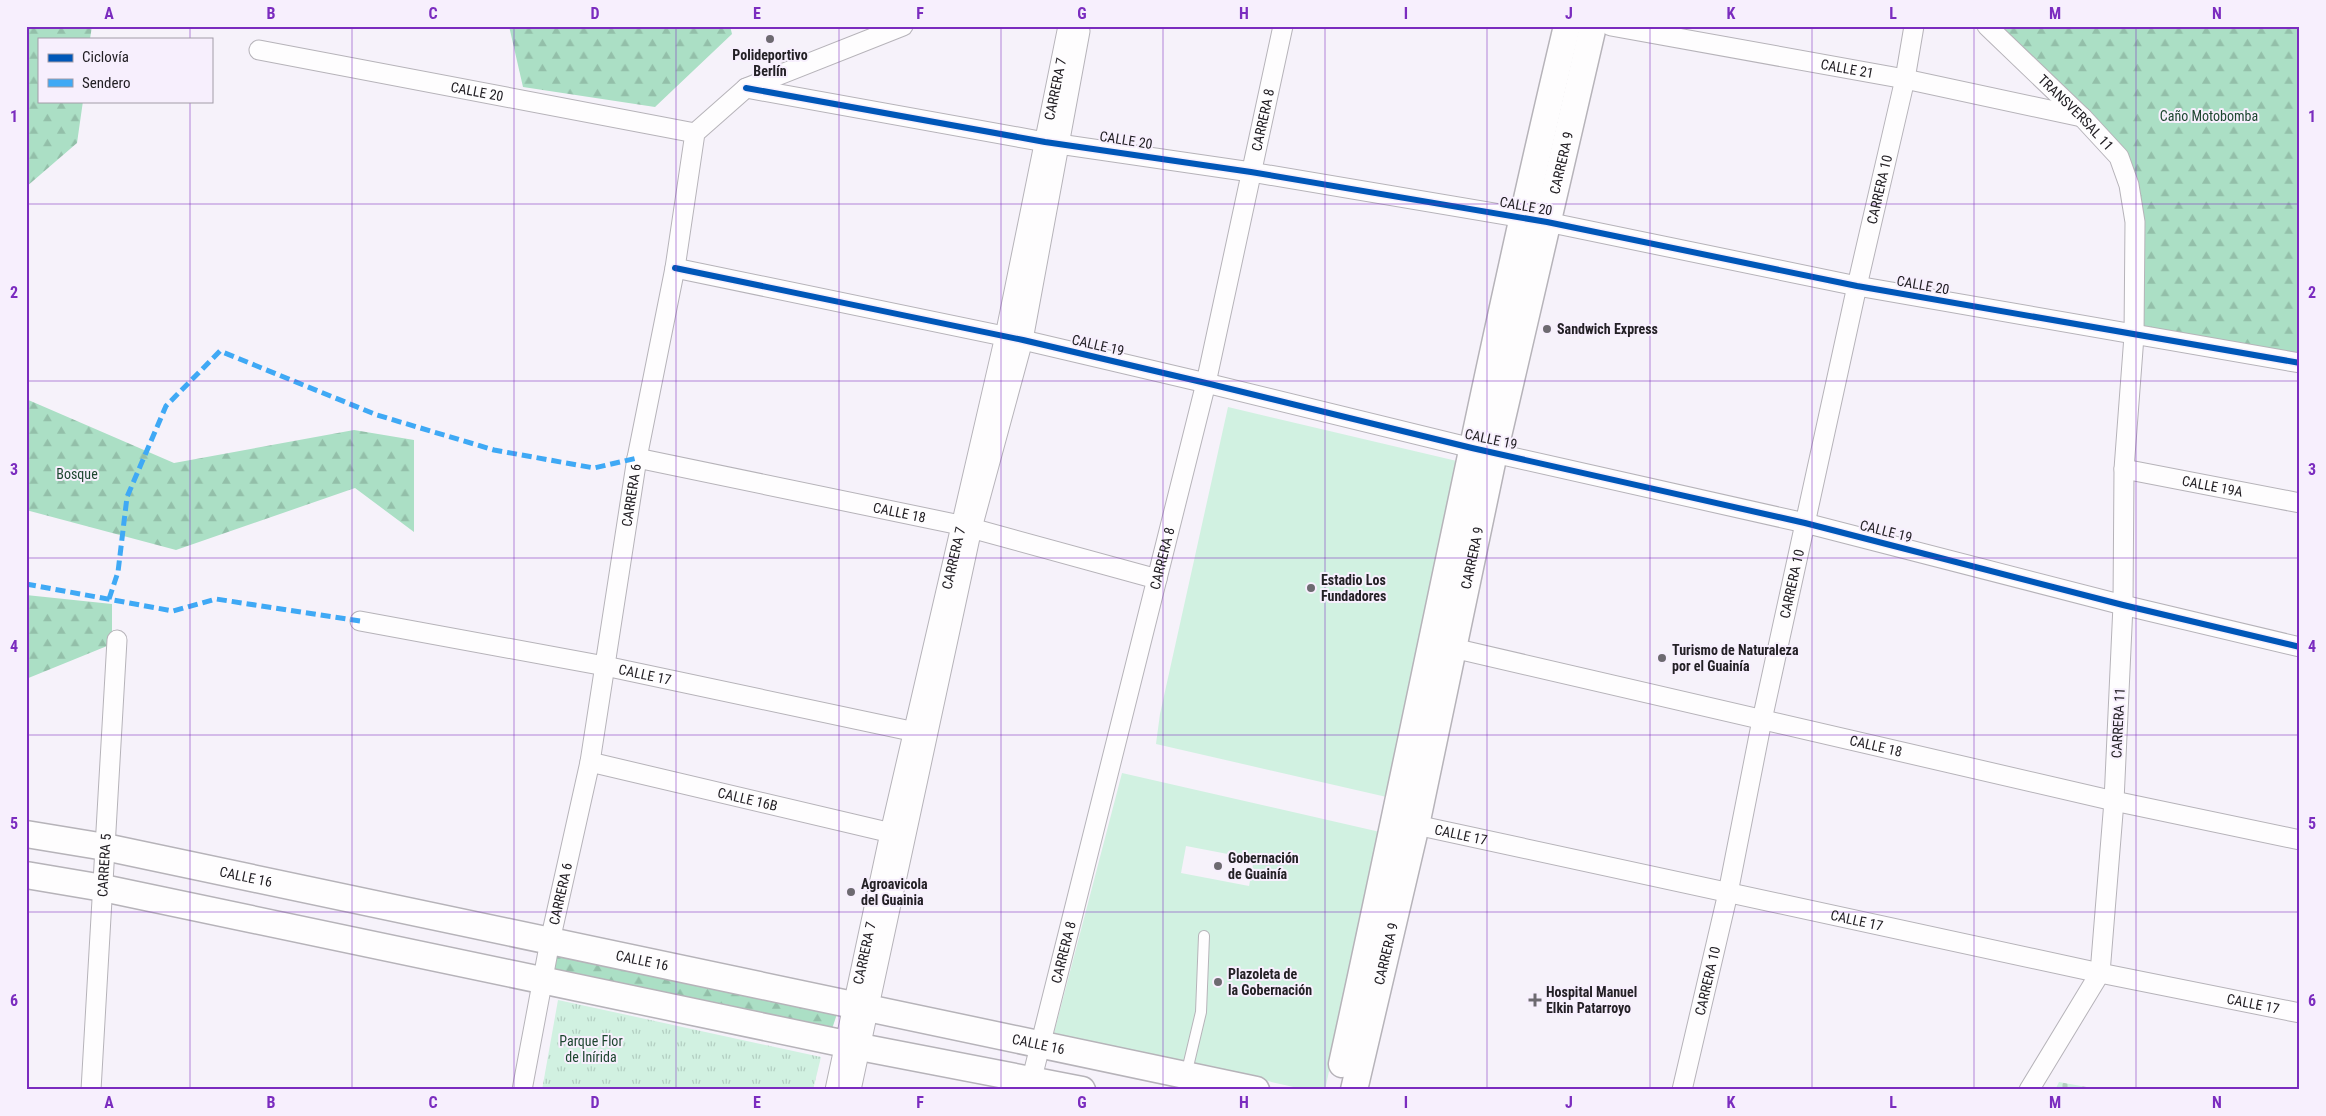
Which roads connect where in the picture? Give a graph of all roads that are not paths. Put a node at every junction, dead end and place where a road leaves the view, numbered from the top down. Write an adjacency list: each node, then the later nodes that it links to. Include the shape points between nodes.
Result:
1 (903, 26): 12 (street)
2 (1068, 26): 15 (street, CARRERA 7)
3 (1081, 26): 15 (street, CARRERA 7)
4 (1283, 26): 16 (street, CARRERA 8)
5 (1567, 26): 17 (street, CARRERA 9)
6 (1593, 26): 18 (street, CARRERA 9)
7 (1611, 26): 11 (street, CALLE 21)
8 (1914, 26): 11 (street, CARRERA 10)
9 (1987, 26): 13 (street, TRANSVERSAL 11)
10 (259, 50): 14 (street, CALLE 20)
11 (1906, 79): 13 (street, CALLE 21); 20 (street, CARRERA 10)
12 (746, 88): 14 (street); 15 (street, CALLE 20)
13 (2083, 118): 22 (street, TRANSVERSAL 11, via 2118,158 2130,185 2135,222)
14 (695, 133): 19 (street, CARRERA 6)
15 (1052, 142): 16 (street, CALLE 20); 21 (street, CARRERA 7); 23 (street, CARRERA 7)
16 (1251, 172): 17 (street, CALLE 20); 25 (street, CARRERA 8)
17 (1521, 218): 18 (street, CALLE 20); 26 (street, CARRERA 9)
18 (1547, 222): 20 (street, CALLE 20); 26 (street, CARRERA 9)
19 (675, 268): 21 (street, CALLE 19); 27 (street, CARRERA 6)
20 (1857, 286): 22 (street, CALLE 20); 30 (street, CARRERA 10)
21 (1005, 336): 23 (street, CALLE 19); 31 (street, CARRERA 7)
22 (2134, 336): 24 (street, CALLE 20); 28 (street, CARRERA 11)
23 (1024, 340): 25 (street, CALLE 19); 31 (street, CARRERA 7)
24 (2300, 364)
25 (1206, 383): 26 (street, CALLE 19); 32 (street, CARRERA 8)
26 (1483, 450): 30 (street, CALLE 19); 37 (street, CARRERA 9); 67 (street, CARRERA 9, via 1404,785)
27 (637, 458): 31 (street, CALLE 18); 38 (street, CARRERA 6)
28 (2124, 469): 29 (street, CALLE 19A); 33 (street, CARRERA 11)
29 (2300, 503)
30 (1805, 523): 33 (street, CALLE 19); 39 (street, CARRERA 10)
31 (966, 527): 32 (street, CALLE 18); 40 (street, CARRERA 7)
32 (1157, 579): 57 (street, CARRERA 8)
33 (2123, 605): 36 (street, CALLE 19); 42 (street, CARRERA 11)
34 (360, 621): 38 (street, CALLE 17)
35 (117, 640): 47 (street, CARRERA 5)
36 (2300, 647)
37 (1453, 648): 39 (street, CALLE 18); 43 (street, CARRERA 9)
38 (605, 666): 40 (street, CALLE 17); 41 (street, CARRERA 6)
39 (1762, 720): 42 (street, CALLE 18); 50 (street, CARRERA 10)
40 (921, 733): 45 (street, CARRERA 7)
41 (590, 762): 45 (street, CALLE 16B); 52 (street, CARRERA 6)
42 (2114, 801): 46 (street, CALLE 18); 53 (street, CARRERA 11)
43 (1416, 825): 50 (street, CALLE 17); 68 (street, CARRERA 9)
44 (26, 834): 47 (street, CALLE 16)
45 (898, 835): 55 (street, CARRERA 7)
46 (2300, 840)
47 (105, 847): 49 (street, CARRERA 5); 52 (street, CALLE 16)
48 (26, 875): 49 (street)
49 (103, 888): 54 (street); 61 (street, CARRERA 5)
50 (1728, 893): 53 (street, CALLE 17); 69 (street, CARRERA 10)
51 (1204, 936): 59 (lane, via 1201,1012)
52 (550, 941): 54 (street, CARRERA 6); 55 (street, CALLE 16)
53 (2100, 973): 56 (street, CALLE 17); 70 (street, CARRERA 11)
54 (543, 979): 58 (street); 62 (street, CARRERA 6)
55 (861, 1006): 57 (street, CALLE 16); 58 (street, CARRERA 7)
56 (2300, 1012)
57 (1039, 1044): 59 (street, CALLE 16); 60 (street, CARRERA 8)
58 (853, 1046): 60 (street); 63 (street, CARRERA 7); 64 (street, CARRERA 7)
59 (1184, 1082): 66 (street, CALLE 16)
60 (1030, 1084): 65 (street)
61 (91, 1090)
62 (522, 1090)
63 (835, 1090)
64 (851, 1090)
65 (1082, 1090)
66 (1256, 1090)
67 (1337, 1090)
68 (1354, 1090)
69 (1682, 1090)
70 (2029, 1090)

